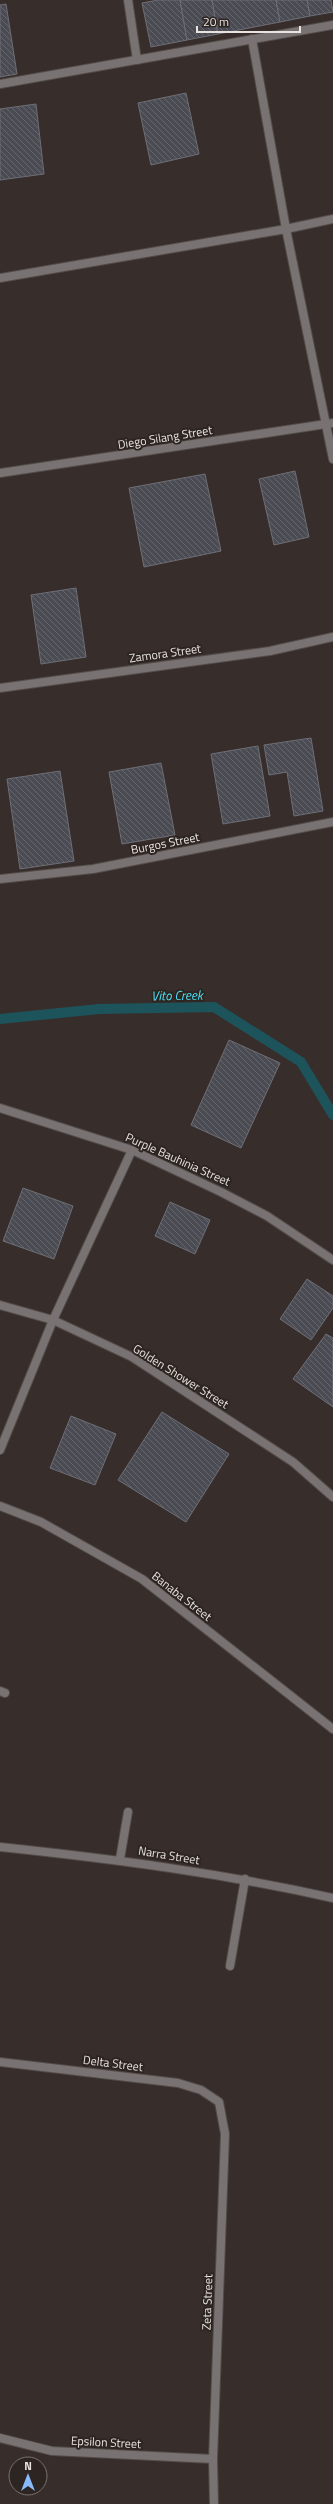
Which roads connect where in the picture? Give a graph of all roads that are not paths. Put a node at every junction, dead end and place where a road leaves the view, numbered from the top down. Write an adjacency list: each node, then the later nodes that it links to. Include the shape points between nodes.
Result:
1 (128, 0): 4 (street)
2 (333, 25): 3 (street)
3 (252, 39): 4 (street); 7 (street)
4 (137, 60): 5 (street)
5 (0, 84)
6 (333, 219): 7 (street)
7 (286, 229): 8 (street); 9 (street)
8 (0, 278)
9 (330, 424): 10 (street); 11 (street, Diego Silang Street)
10 (333, 459)
11 (0, 473)
12 (333, 637): 13 (street, Zamora Street, via 270,651)
13 (0, 688)
14 (333, 822): 15 (street, Burgos Street, via 93,869)
15 (0, 879)
16 (0, 1108): 17 (street, Purple Bauhinia Street)
17 (132, 1150): 18 (street, Purple Bauhinia Street, via 267,1216); 20 (street)
18 (333, 1260)
19 (0, 1305): 20 (street, Golden Shower Street)
20 (53, 1320): 21 (street); 22 (street, Golden Shower Street, via 132,1358 293,1462)
21 (0, 1450)
22 (333, 1497)
23 (0, 1506): 24 (street, Banaba Street, via 41,1522 142,1579)
24 (333, 1729)
25 (128, 1812): 27 (street)
26 (0, 1847): 27 (street, Narra Street)
27 (120, 1859): 28 (street, Narra Street)
28 (245, 1879): 29 (street, Narra Street); 30 (street)
29 (333, 1898)
30 (230, 1966)
31 (0, 2062): 32 (street, Delta Street, via 178,2083 201,2090)
32 (219, 2102): 34 (street, Zeta Street, via 225,2134)
33 (0, 2438): 34 (street, Epsilon Street, via 52,2451)
34 (213, 2459): 35 (street, Zeta Street)
35 (214, 2504)

